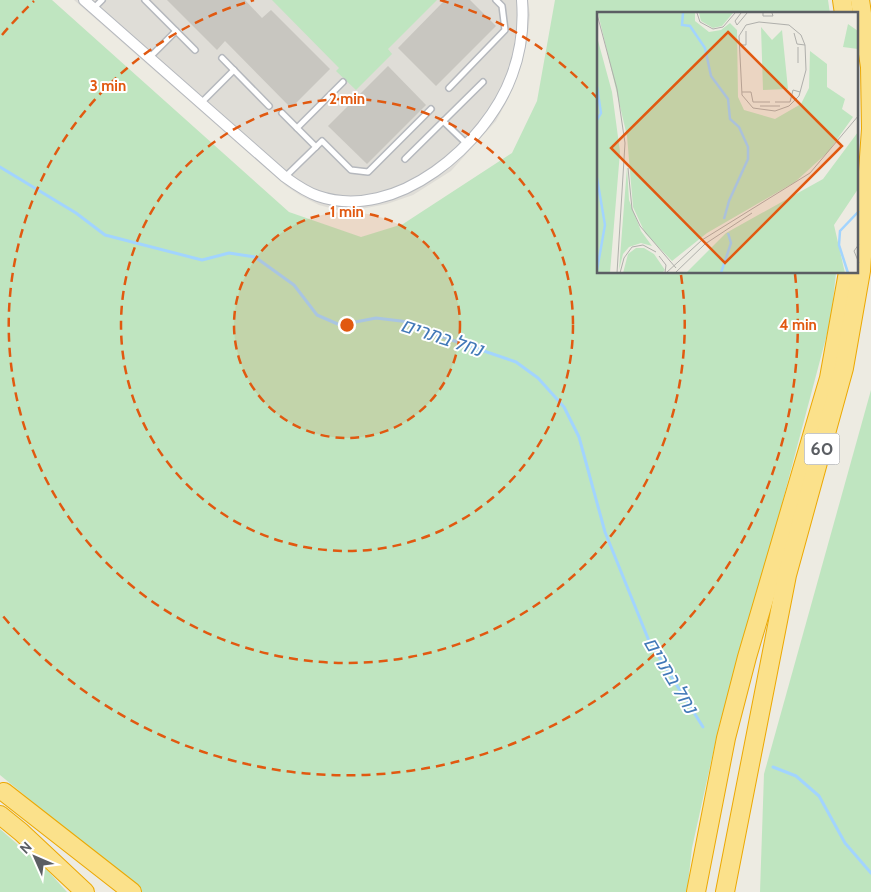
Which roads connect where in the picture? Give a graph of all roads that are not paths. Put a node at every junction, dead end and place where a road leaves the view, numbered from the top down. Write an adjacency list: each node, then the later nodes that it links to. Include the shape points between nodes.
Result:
1 (84, 0): 7 (street)
2 (102, 0): 7 (lane)
3 (145, 0): 8 (lane)
4 (496, 0): 15 (lane, via 502,6 505,30)
5 (522, 0): 22 (street, via 519,51 512,76 491,115)
6 (860, 0): 33 (highway, 60, via 870,67 871,129 861,270 844,368 788,575)
7 (94, 8): 10 (street)
8 (176, 31): 9 (lane); 10 (lane)
9 (195, 50)
10 (150, 58): 16 (street)
11 (222, 58): 12 (lane)
12 (234, 70): 16 (lane); 17 (lane)
13 (343, 82): 21 (lane)
14 (482, 82): 20 (lane)
15 (449, 88)
16 (201, 103): 25 (street)
17 (269, 106)
18 (431, 109): 23 (lane, via 368,172 351,170 322,141)
19 (282, 113): 21 (lane)
20 (443, 121): 22 (lane); 24 (lane)
21 (297, 128): 23 (lane)
22 (468, 144): 25 (street, via 414,184 364,201 340,201 318,196)
23 (316, 147): 25 (lane)
24 (405, 159)
25 (286, 177)
26 (848, 274): 32 (highway, 60, via 829,378 726,738)
27 (2, 790): 30 (highway); 31 (highway)
28 (0, 814): 29 (highway)
29 (85, 892)
30 (112, 892)
31 (132, 892)
32 (696, 892)
33 (725, 892)

